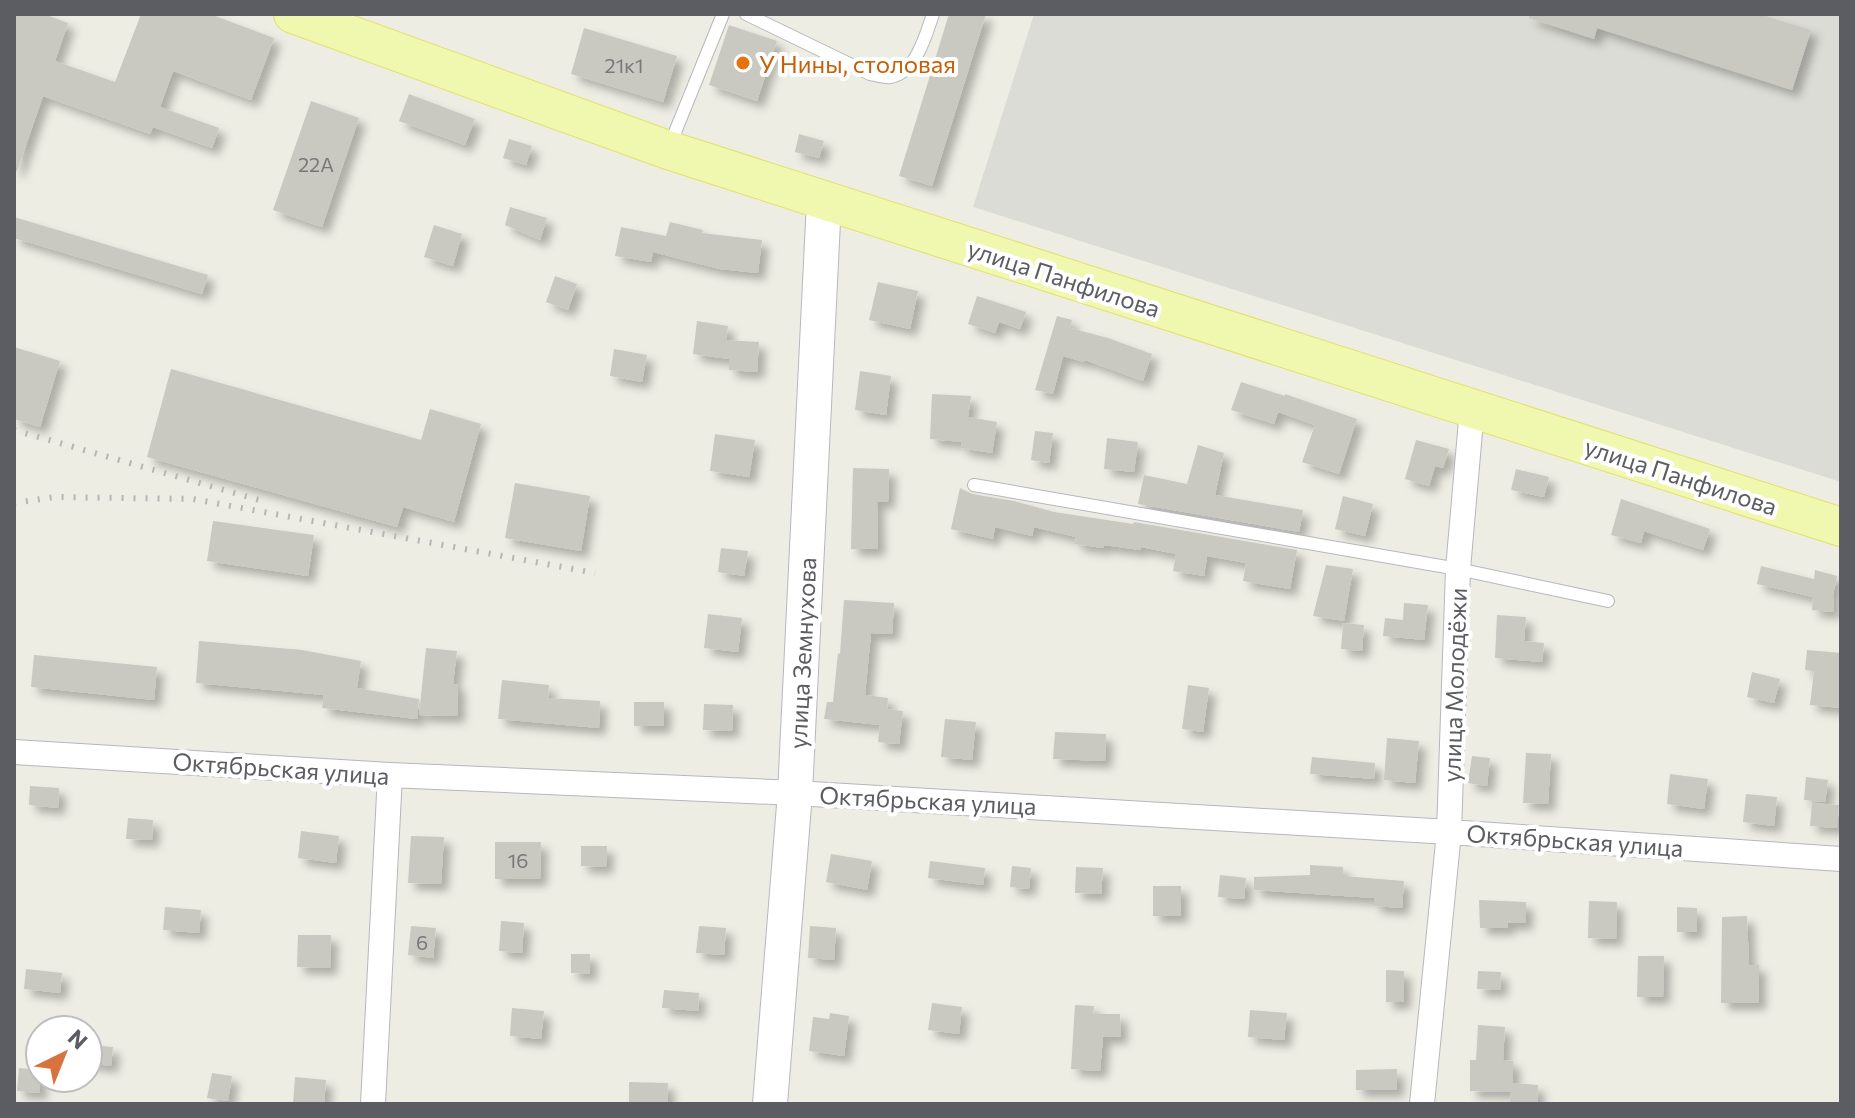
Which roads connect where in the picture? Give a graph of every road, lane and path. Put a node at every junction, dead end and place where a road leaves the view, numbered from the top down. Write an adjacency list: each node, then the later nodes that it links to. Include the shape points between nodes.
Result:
1 (293, 14): 5 (main road, улица Панфилова)
2 (723, 14): 5 (lane)
3 (746, 14): 4 (lane, via 870,74 890,77 909,68)
4 (933, 14)
5 (668, 150): 6 (main road, улица Панфилова)
6 (824, 201): 7 (main road, улица Панфилова); 14 (main road, улица Земнухова)
7 (1472, 409): 9 (main road, улица Панфилова); 10 (street, улица Молодёжи)
8 (974, 485): 10 (lane)
9 (1841, 527)
10 (1458, 569): 11 (lane); 15 (street, улица Молодёжи)
11 (1608, 601)
12 (14, 752): 13 (street, Октябрьская улица)
13 (390, 775): 14 (street, Октябрьская улица); 17 (street)
14 (795, 793): 15 (street, Октябрьская улица); 18 (main road, улица Земнухова)
15 (1449, 832): 16 (street, Октябрьская улица); 19 (street, улица Молодёжи)
16 (1841, 859)
17 (373, 1104)
18 (770, 1104)
19 (1422, 1104)

